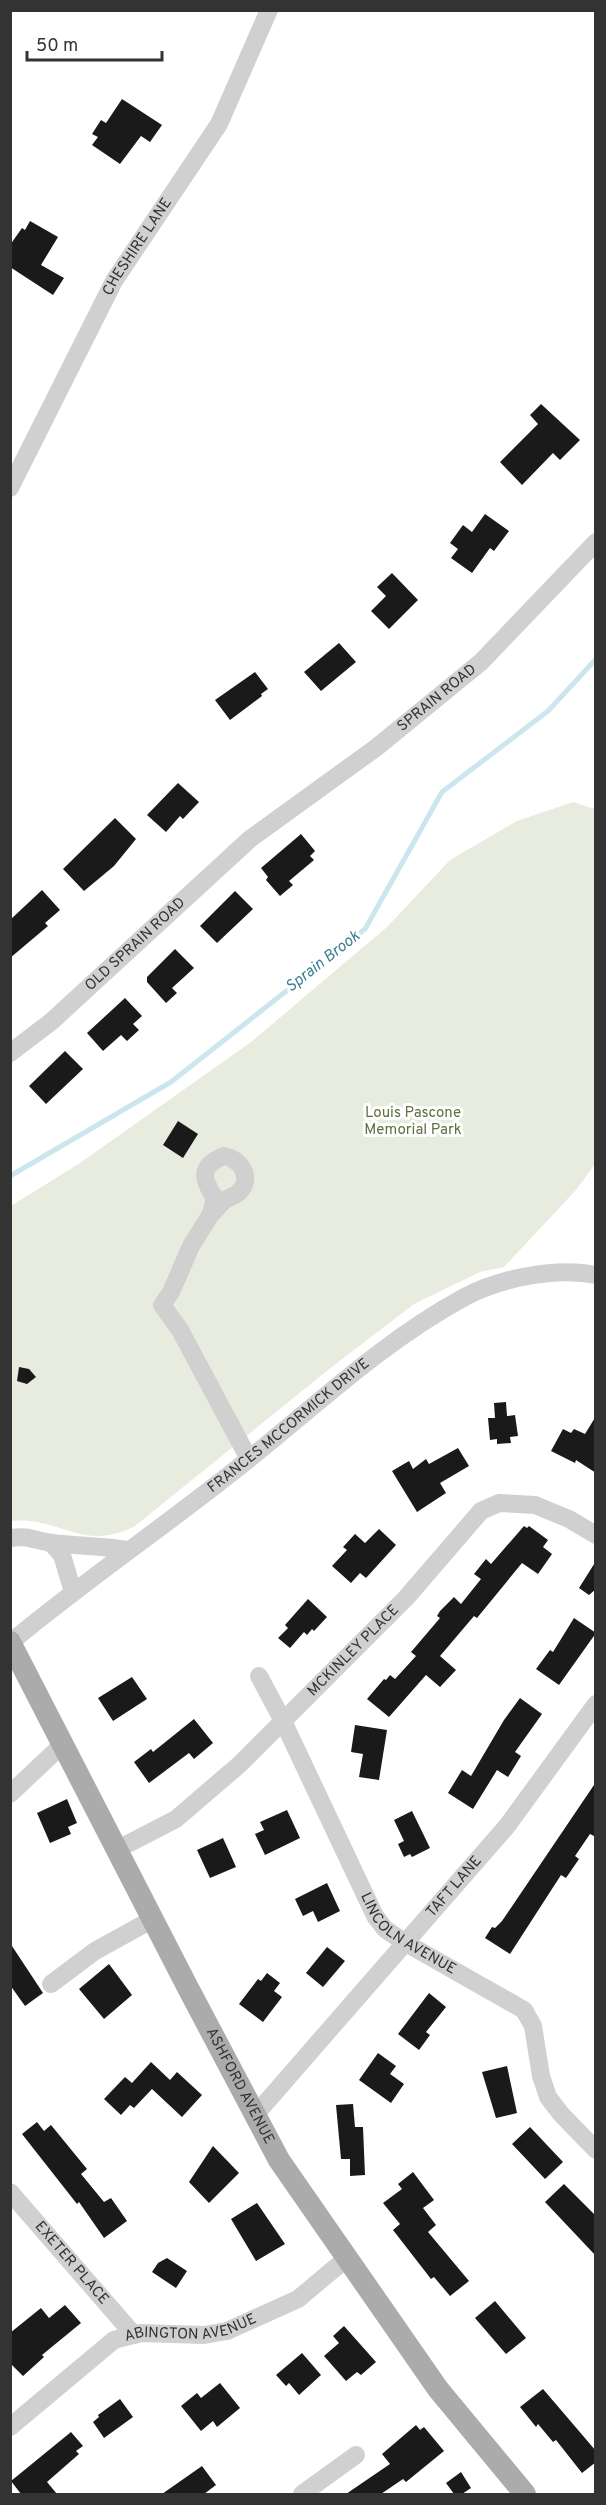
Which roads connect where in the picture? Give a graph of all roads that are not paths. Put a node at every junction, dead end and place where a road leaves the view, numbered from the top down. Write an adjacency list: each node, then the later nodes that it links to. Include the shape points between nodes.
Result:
1 (269, 10): 2 (street, CHESHIRE LANE, via 219,124 114,280)
2 (10, 488)
3 (596, 542): 4 (street, SPRAIN ROAD, via 481,662 377,747)
4 (260, 832): 5 (street, OLD SPRAIN ROAD, via 52,1022)
5 (10, 1053)
6 (211, 1214): 8 (street, via 162,1305 180,1330)
7 (596, 1275): 8 (street, FRANCES MCCORMICK DRIVE, via 574,1271 515,1279 465,1297 382,1348)
8 (249, 1459): 12 (street, FRANCES MCCORMICK DRIVE)
9 (596, 1535): 17 (street, MCKINLEY PLACE, via 535,1505 500,1503 481,1511 406,1598)
10 (10, 1538): 11 (street, via 25,1536)
11 (51, 1543): 12 (street); 13 (street, via 62,1555)
12 (128, 1550): 13 (street, FRANCES MCCORMICK DRIVE)
13 (74, 1592): 14 (street, FRANCES MCCORMICK DRIVE)
14 (11, 1642): 18 (main road, ASHFORD AVENUE)
15 (259, 1676): 17 (street, LINCOLN AVENUE)
16 (596, 1704): 22 (street, TAFT LANE, via 507,1826)
17 (283, 1721): 20 (street, MCKINLEY PLACE, via 176,1819); 22 (street, LINCOLN AVENUE, via 375,1916 385,1929)
18 (63, 1744): 19 (street); 20 (main road, ASHFORD AVENUE)
19 (10, 1794)
20 (118, 1849): 21 (main road, ASHFORD AVENUE)
21 (153, 1919): 23 (street, via 95,1951); 24 (main road, ASHFORD AVENUE)
22 (404, 1942): 24 (street, TAFT LANE); 25 (street, LINCOLN AVENUE, via 524,2010 533,2026 548,2097)
23 (51, 1984)
24 (255, 2115): 27 (main road, ASHFORD AVENUE, via 279,2160)
25 (596, 2150)
26 (10, 2192): 28 (street, EXETER PLACE)
27 (347, 2258): 28 (street, ABINGTON AVENUE, via 298,2299 228,2331); 32 (main road, ASHFORD AVENUE, via 438,2389)
28 (134, 2335): 29 (street, ABINGTON AVENUE, via 114,2340)
29 (10, 2427)
30 (356, 2455): 31 (street)
31 (303, 2494)
32 (525, 2494)

